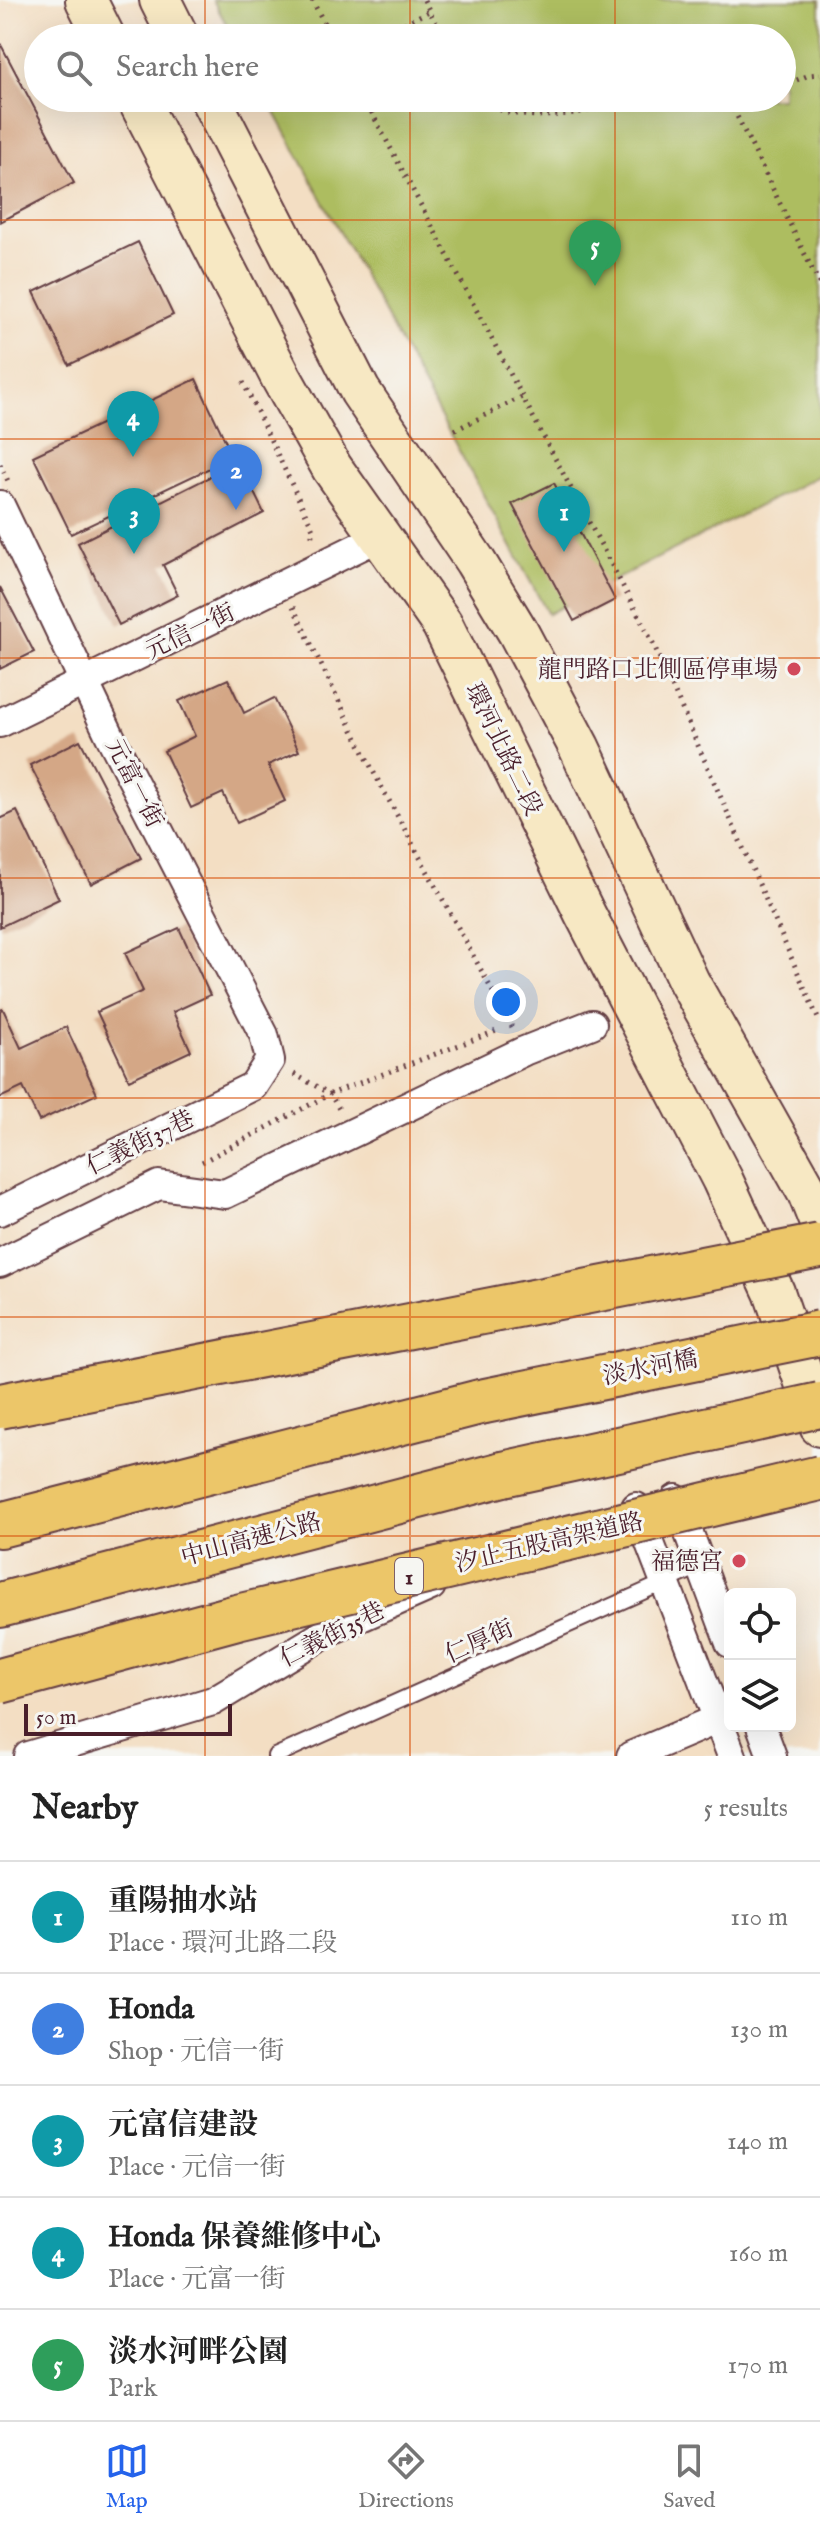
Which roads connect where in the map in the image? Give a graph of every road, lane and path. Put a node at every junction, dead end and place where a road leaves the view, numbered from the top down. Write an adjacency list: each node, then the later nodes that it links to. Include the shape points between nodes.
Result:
1 (86, 0): 6 (main road)
2 (160, 0): 7 (main road)
3 (312, 0): 8 (path)
4 (424, 0): 5 (path)
5 (429, 11): 9 (path); 10 (path)
6 (98, 24)
7 (172, 24)
8 (325, 24)
9 (403, 24)
10 (436, 24)
11 (820, 74): 12 (path)
12 (796, 80)
13 (144, 112): 25 (main road, 環河北路二段, via 282,379)
14 (217, 112): 39 (main road, via 360,391 518,632 579,747 689,982)
15 (372, 112): 21 (path)
16 (505, 112): 17 (path)
17 (575, 112)
18 (735, 112): 19 (path)
19 (820, 285)
20 (239, 375): 26 (path, via 313,529)
21 (524, 396): 22 (path); 30 (path, via 653,643)
22 (455, 430)
23 (0, 464): 24 (path)
24 (7, 499): 28 (street, 元富一街)
25 (379, 537): 28 (street, 元信一街); 42 (main road, 環河北路二段, via 442,624)
26 (309, 549)
27 (293, 607): 32 (path, via 380,784)
28 (85, 682): 29 (street, 元信一街); 34 (street, 元富一街)
29 (0, 723)
30 (820, 1023)
31 (592, 1024): 33 (street)
32 (511, 1025): 33 (path); 35 (path)
33 (524, 1051): 36 (street)
34 (282, 1067): 35 (path); 38 (street, 仁義街37巷)
35 (330, 1094): 36 (path); 37 (path)
36 (353, 1133): 37 (street, via 225,1194)
37 (159, 1185): 43 (street)
38 (0, 1211)
39 (820, 1223)
40 (820, 1232): 42 (lane)
41 (820, 1246): 46 (highway, bridge)
42 (754, 1250): 47 (main road, 環河北路二段)
43 (0, 1263)
44 (820, 1333): 52 (highway, 淡水河橋, bridge, via 480,1402)
45 (820, 1405): 55 (highway, 中山高速公路, bridge, via 503,1474)
46 (0, 1406)
47 (820, 1426)
48 (820, 1458): 50 (street, 仁義街35巷)
49 (820, 1478): 57 (highway, 汐止五股高架道路 / 1, bridge, via 237,1617)
50 (676, 1499): 51 (street, 仁義街35巷); 53 (street)
51 (636, 1506): 54 (street); 61 (street, 仁義街35巷, via 598,1514 329,1631 213,1701)
52 (0, 1525)
53 (701, 1566): 54 (lane, 仁厚街); 56 (street)
54 (665, 1582): 58 (street); 62 (lane, 仁厚街)
55 (0, 1605)
56 (724, 1627)
57 (0, 1681)
58 (724, 1717): 63 (street)
59 (727, 1732): 64 (street)
60 (763, 1732): 65 (street)
61 (28, 1756)
62 (275, 1756)
63 (631, 1756)
64 (732, 1756)
65 (772, 1756)

